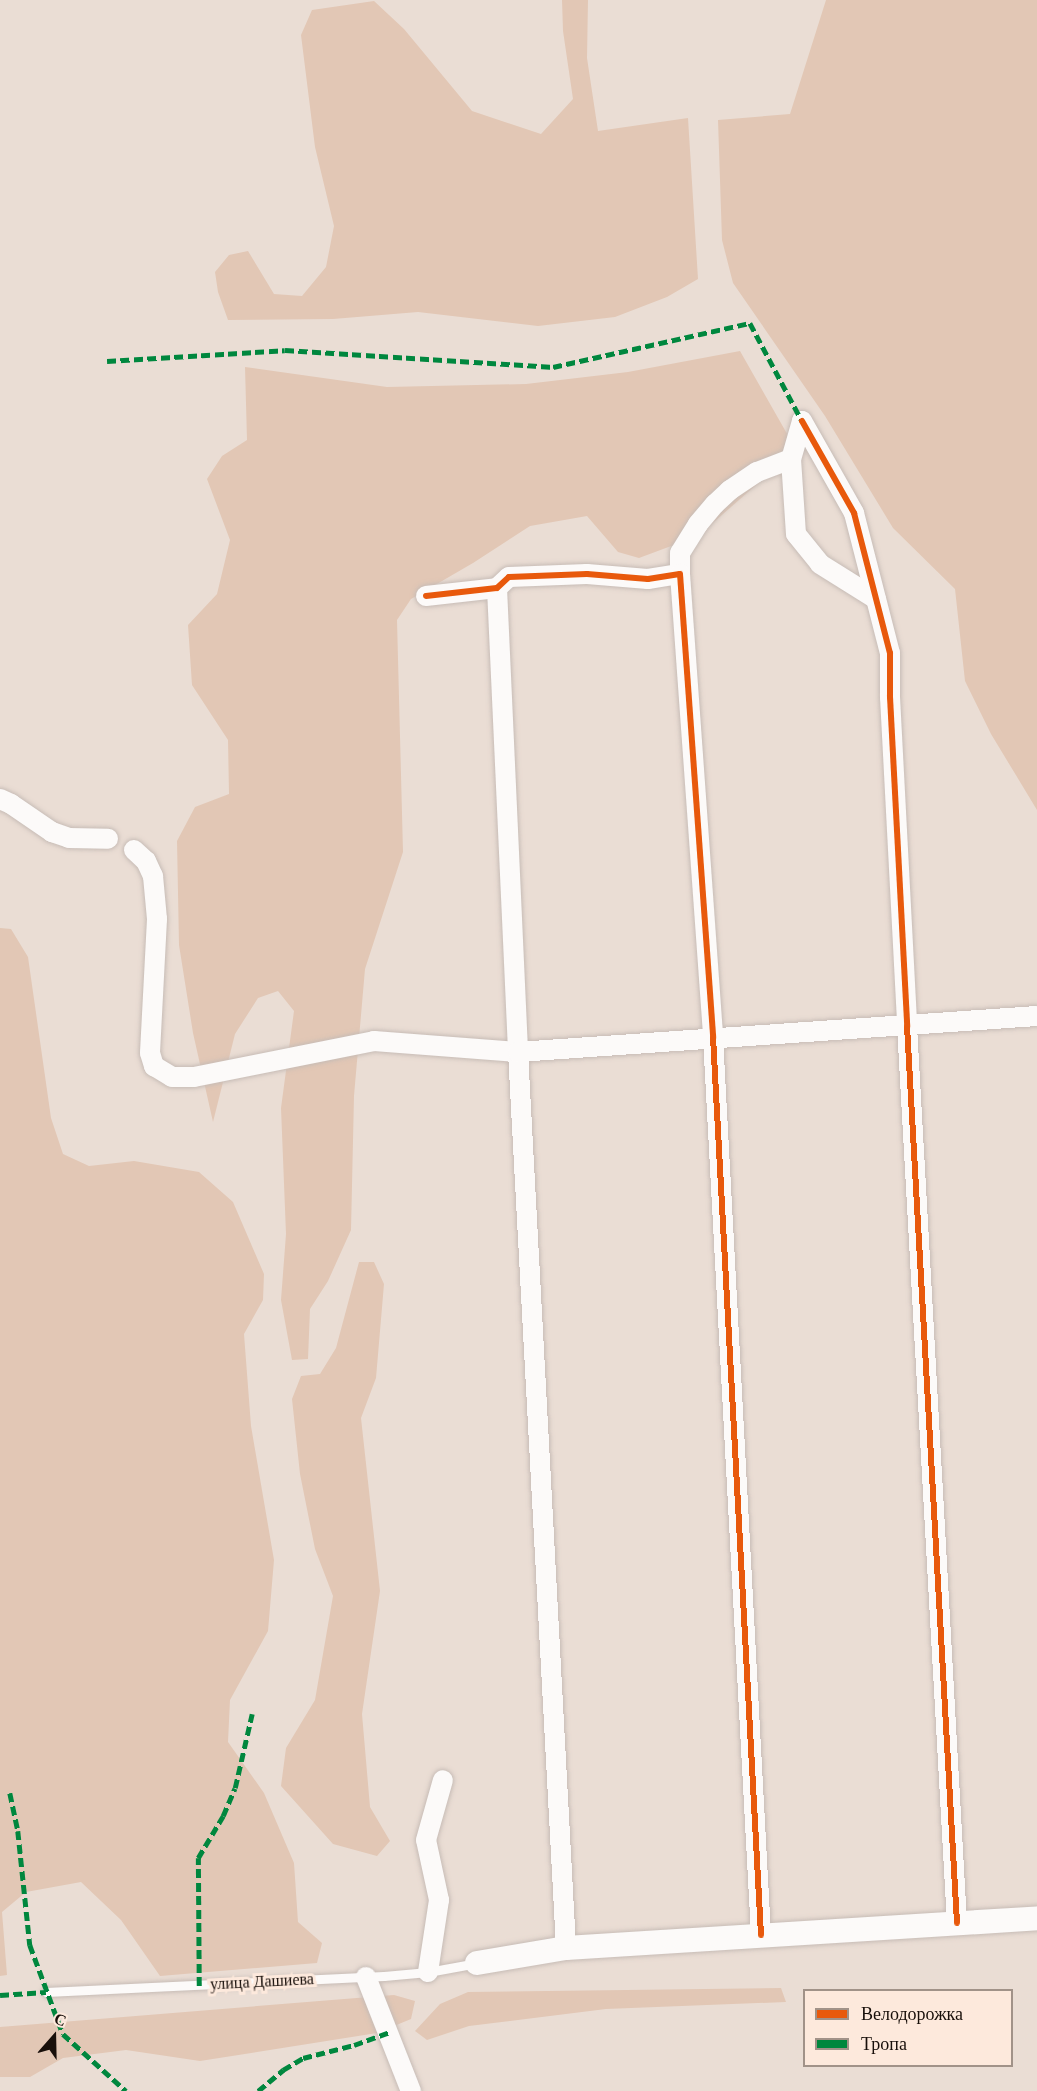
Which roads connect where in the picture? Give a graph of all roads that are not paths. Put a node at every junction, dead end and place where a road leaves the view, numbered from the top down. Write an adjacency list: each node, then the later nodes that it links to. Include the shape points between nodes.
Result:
1 (791, 459): 2 (street, via 757,472 715,504 680,553); 5 (street, via 796,534 820,564); 5 (street, via 802,421 854,513)
2 (681, 574): 3 (street, via 648,579 587,574 508,577); 11 (street)
3 (497, 588): 4 (street); 12 (street)
4 (426, 596)
5 (876, 599): 10 (street, via 890,653)
6 (0, 799): 7 (street, via 38,824 69,838)
7 (108, 839)
8 (134, 850): 12 (street, via 146,861 153,876 157,920 150,1053 154,1066 161,1072 172,1077 194,1077 374,1041)
9 (1037, 1016): 10 (street)
10 (907, 1026): 11 (street); 15 (street)
11 (713, 1037): 12 (street); 16 (street)
12 (518, 1052): 17 (street)
13 (443, 1780): 19 (street, via 426,1840 439,1900)
14 (1037, 1918): 15 (street)
15 (957, 1923): 16 (street)
16 (761, 1935): 17 (street)
17 (566, 1948): 18 (street)
18 (477, 1963): 19 (lane, улица Дашиева)
19 (428, 1972): 20 (lane, улица Дашиева)
20 (366, 1977): 21 (lane, улица Дашиева); 22 (street)
21 (46, 1992)
22 (411, 2091)

